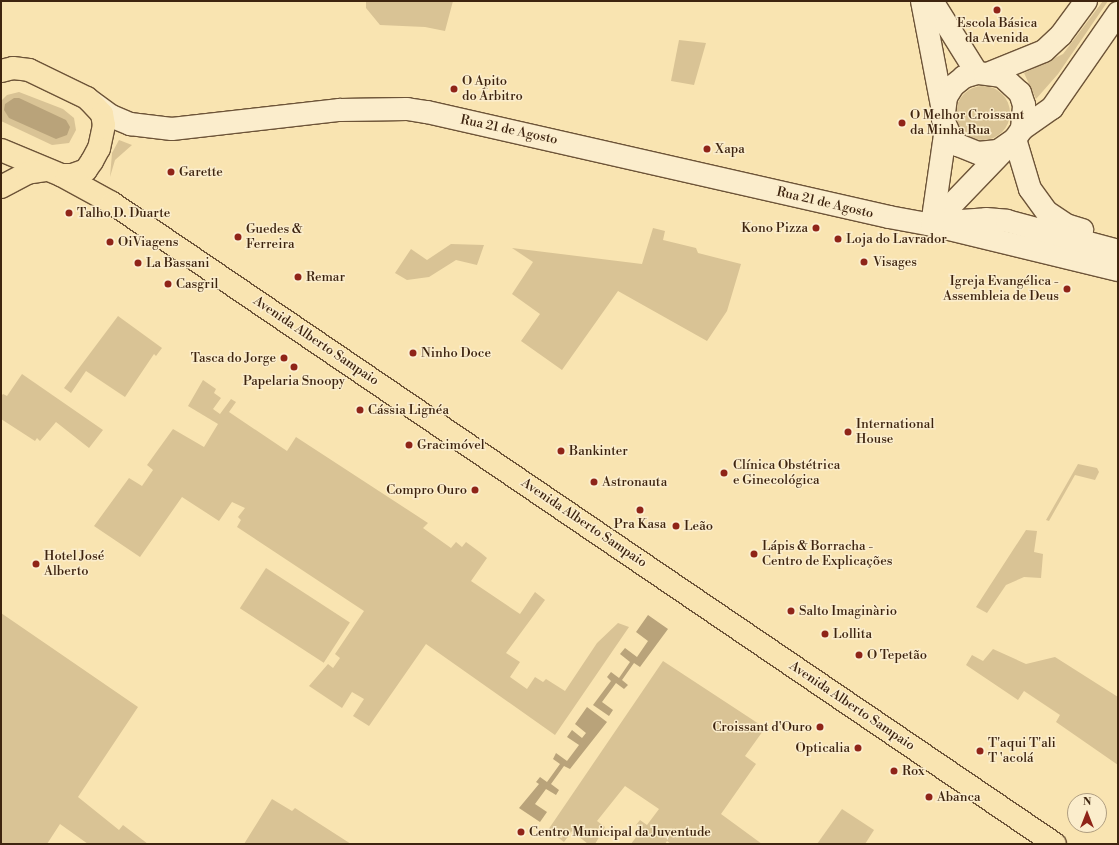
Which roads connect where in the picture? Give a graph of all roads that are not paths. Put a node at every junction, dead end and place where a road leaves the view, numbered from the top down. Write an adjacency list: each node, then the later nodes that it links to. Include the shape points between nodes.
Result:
1 (922, 1): 8 (street)
2 (932, 1): 6 (street)
3 (1086, 1): 6 (street, via 1061,35 1044,51)
4 (1118, 13): 9 (street, via 1052,108)
5 (1, 71): 7 (main road, via 13,68 29,70)
6 (984, 73): 8 (street, via 964,78 953,86 946,97); 9 (street, via 1012,83 1020,93 1025,117)
7 (87, 98): 11 (main road, via 98,108 104,119 102,137); 15 (street, Rua 21 de Agosto, via 111,116 149,128 172,129 348,110 407,109)
8 (944, 119): 9 (street, via 958,145 978,153 988,154); 15 (street)
9 (1015, 138): 15 (street); 16 (street, via 1030,189 1047,212 1066,224)
10 (1, 150): 12 (main road, Avenida Alberto Sampaio)
11 (92, 161): 12 (main road, via 86,170 72,175); 14 (main road, Avenida Alberto Sampaio, via 101,187)
12 (54, 173): 13 (main road, via 27,173); 14 (main road, Avenida Alberto Sampaio)
13 (1, 187)
14 (112, 203): 20 (main road, Avenida Alberto Sampaio)
15 (932, 225): 17 (street, Rua 21 de Agosto, via 955,220 1007,221); 18 (street, Rua 21 de Agosto); 19 (street, Rua 21 de Agosto, via 974,245)
16 (1118, 240)
17 (1118, 251)
18 (1118, 270)
19 (1118, 280)
20 (1055, 844)

